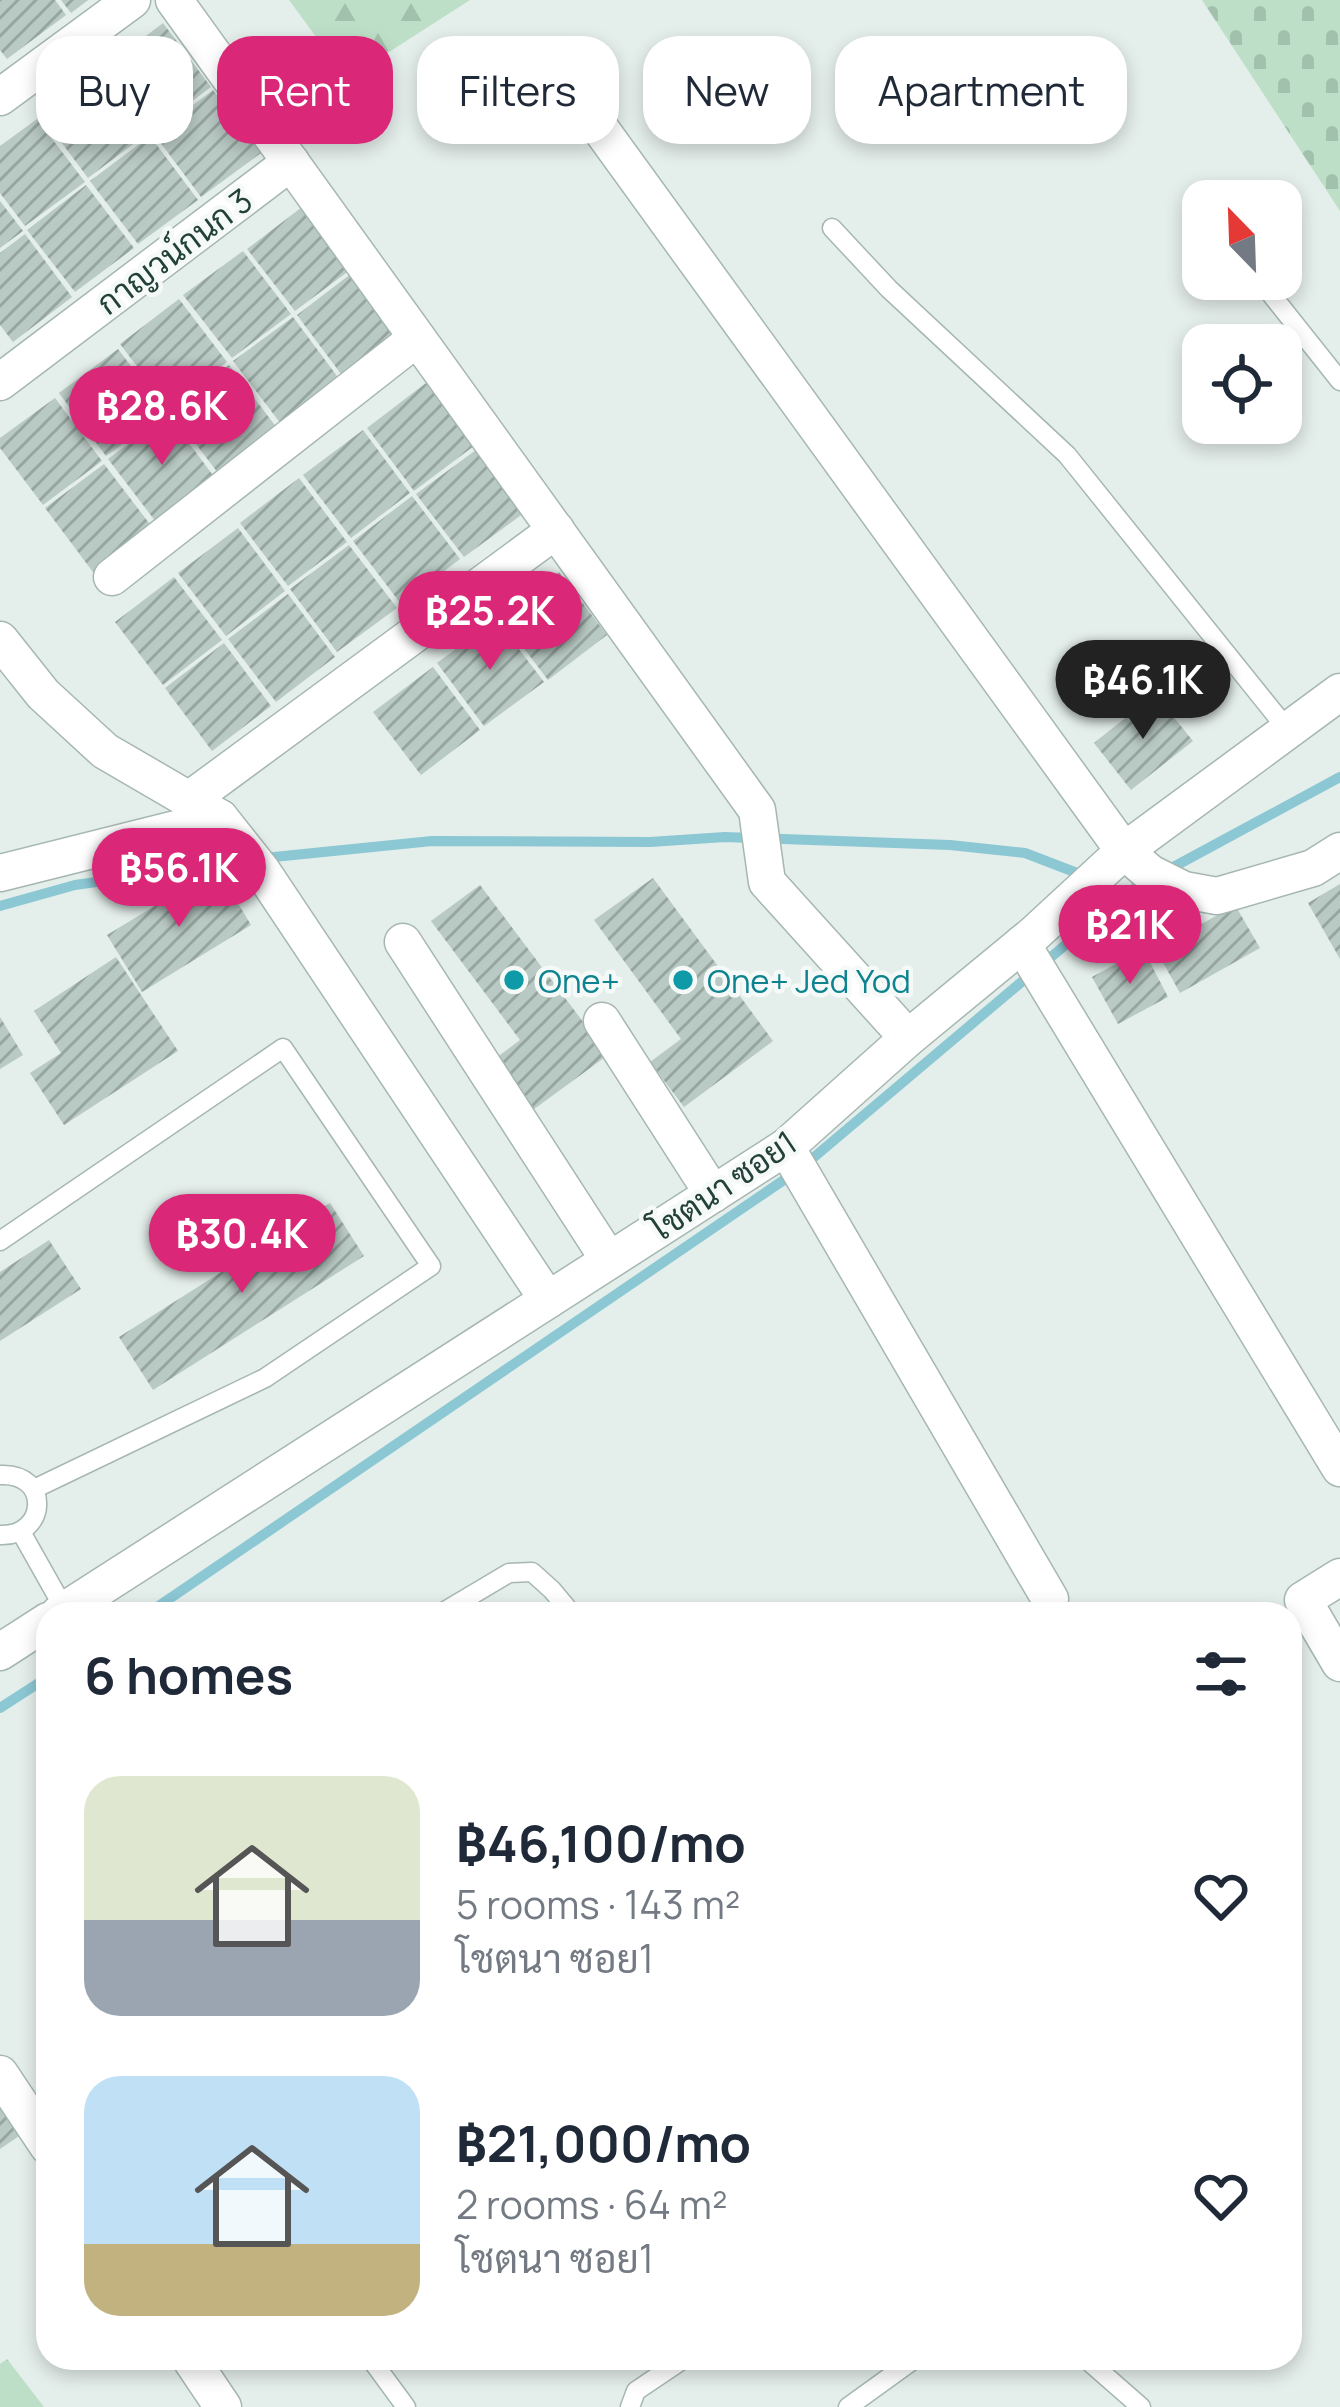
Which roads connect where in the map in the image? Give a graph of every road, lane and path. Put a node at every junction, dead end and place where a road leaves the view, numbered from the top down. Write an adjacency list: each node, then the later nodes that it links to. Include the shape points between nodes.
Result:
1 (132, 0): 3 (street)
2 (173, 0): 5 (street)
3 (0, 97)
4 (611, 144): 17 (street)
5 (291, 162): 8 (street); 10 (street, กาญวน์กนก 3)
6 (832, 228): 15 (lane, via 1067,455)
7 (1276, 300): 9 (lane)
8 (418, 338): 11 (street); 12 (street)
9 (1340, 381)
10 (0, 382)
11 (556, 530): 16 (street); 23 (street, via 757,809 767,882)
12 (112, 577)
13 (0, 640): 16 (street, via 105,752)
14 (1340, 692): 15 (street, โชตนา ซอย1)
15 (1287, 729): 17 (street, โชตนา ซอย1)
16 (205, 809): 19 (street); 28 (street, via 262,871)
17 (1124, 851): 18 (street, via 1184,890 1217,896 1313,868); 21 (street, โชตนา ซอย1)
18 (1340, 851)
19 (0, 873)
20 (403, 942): 27 (street)
21 (1022, 944): 23 (street, โชตนา ซอย1); 29 (street)
22 (602, 1021): 25 (street)
23 (908, 1038): 24 (street, โชตนา ซอย1)
24 (786, 1147): 25 (street, โชตนา ซอย1); 35 (street)
25 (713, 1193): 27 (street, โชตนา ซอย1)
26 (0, 1241): 31 (lane, via 283,1048 431,1266 265,1378)
27 (609, 1260): 28 (street, โชตนา ซอย1)
28 (548, 1300): 37 (street, โชตนา ซอย1)
29 (1340, 1468)
30 (0, 1474): 31 (lane)
31 (34, 1489): 32 (lane, via 37,1511)
32 (21, 1532): 33 (lane); 36 (lane)
33 (0, 1535)
34 (1340, 1577): 42 (street, via 1303,1600)
35 (1050, 1599)
36 (51, 1602)
37 (77, 1602)
38 (460, 1602): 39 (lane, via 509,1573 532,1573)
39 (562, 1602)
40 (36, 1629): 41 (street, โชตนา ซอย1)
41 (0, 1652)
42 (1340, 1663)
43 (0, 2074): 44 (street)
44 (36, 2128)
45 (198, 2370): 50 (street)
46 (379, 2370): 51 (lane)
47 (667, 2370): 52 (lane, via 636,2391)
48 (899, 2370): 53 (lane)
49 (1099, 2370): 54 (lane)
50 (223, 2407)
51 (406, 2407)
52 (630, 2407)
53 (848, 2407)
54 (1141, 2407)

